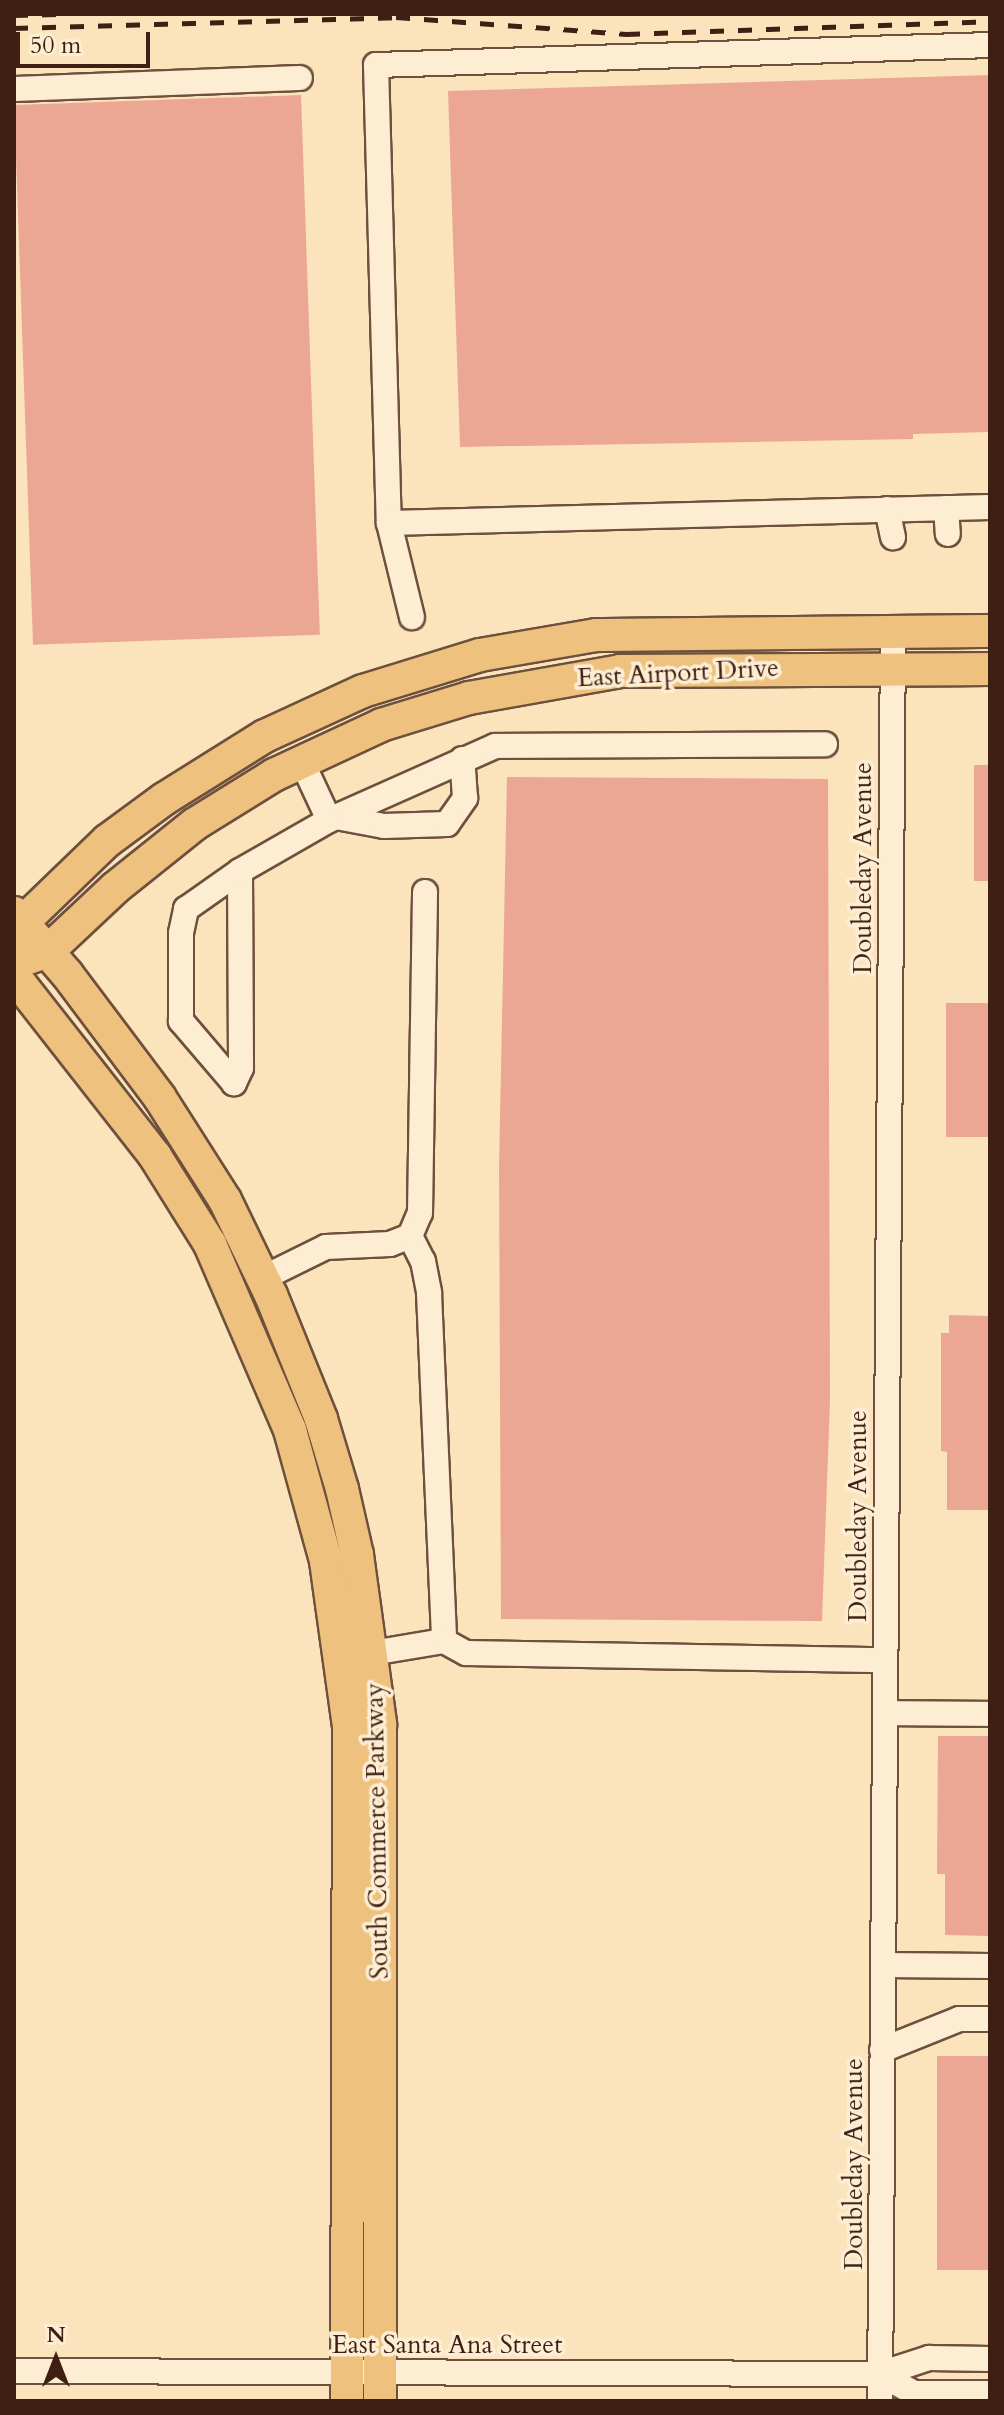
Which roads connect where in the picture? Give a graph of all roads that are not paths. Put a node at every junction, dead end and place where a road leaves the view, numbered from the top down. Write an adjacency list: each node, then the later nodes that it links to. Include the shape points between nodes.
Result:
1 (990, 45): 7 (street, via 376,65)
2 (300, 78): 3 (street)
3 (14, 89)
4 (990, 507): 5 (street)
5 (946, 508): 6 (street); 8 (street)
6 (887, 509): 7 (street); 9 (street)
7 (389, 523): 10 (street)
8 (948, 534)
9 (893, 537)
10 (412, 617)
11 (893, 631): 12 (main road, East Airport Drive); 13 (street, Doubleday Avenue); 21 (main road, East Airport Drive, via 596,635 480,655 363,691 265,736 164,799 107,841)
12 (990, 631)
13 (892, 668): 14 (main road, East Airport Drive); 17 (main road, East Airport Drive, via 697,668 545,681 381,725); 29 (street, Doubleday Avenue)
14 (990, 669)
15 (825, 744): 16 (street, via 528,742)
16 (462, 759): 18 (street); 18 (street, via 465,798 447,824 384,826)
17 (302, 762): 18 (street); 22 (main road, East Airport Drive, via 195,824)
18 (333, 818): 19 (street)
19 (240, 871): 19 (street, via 186,909 181,933 181,1021 227,1081 234,1083 241,1068)
20 (425, 892): 25 (street, via 420,1213)
21 (17, 927): 22 (main road, South Commerce Parkway)
22 (48, 951): 23 (main road, East Airport Drive); 26 (main road, South Commerce Parkway, via 160,1098 225,1200)
23 (14, 963)
24 (14, 976): 39 (main road, South Commerce Parkway, via 155,1156 210,1244 290,1430 326,1561 349,1726)
25 (410, 1236): 26 (street, via 390,1244 326,1247); 27 (street, via 423,1261 429,1293)
26 (263, 1278): 28 (main road, South Commerce Parkway, via 321,1419 342,1489)
27 (444, 1641): 28 (street); 29 (street, via 466,1653)
28 (372, 1653): 40 (main road, South Commerce Parkway, via 380,1724)
29 (885, 1660): 30 (street, Doubleday Avenue)
30 (885, 1713): 31 (street); 32 (street, Doubleday Avenue)
31 (990, 1714)
32 (883, 1965): 33 (street); 35 (street, Doubleday Avenue)
33 (990, 1966)
34 (990, 2019): 35 (street, via 959,2019)
35 (882, 2050): 38 (street, Doubleday Avenue)
36 (990, 2359): 38 (street, East Santa Ana Street, via 929,2358)
37 (14, 2371): 39 (street, East Santa Ana Street)
38 (880, 2374): 40 (street, East Santa Ana Street); 41 (street, East Santa Ana Street, via 914,2393); 42 (street, Doubleday Avenue)
39 (347, 2387): 40 (street, East Santa Ana Street)
40 (380, 2387)
41 (990, 2393)
42 (880, 2401)

